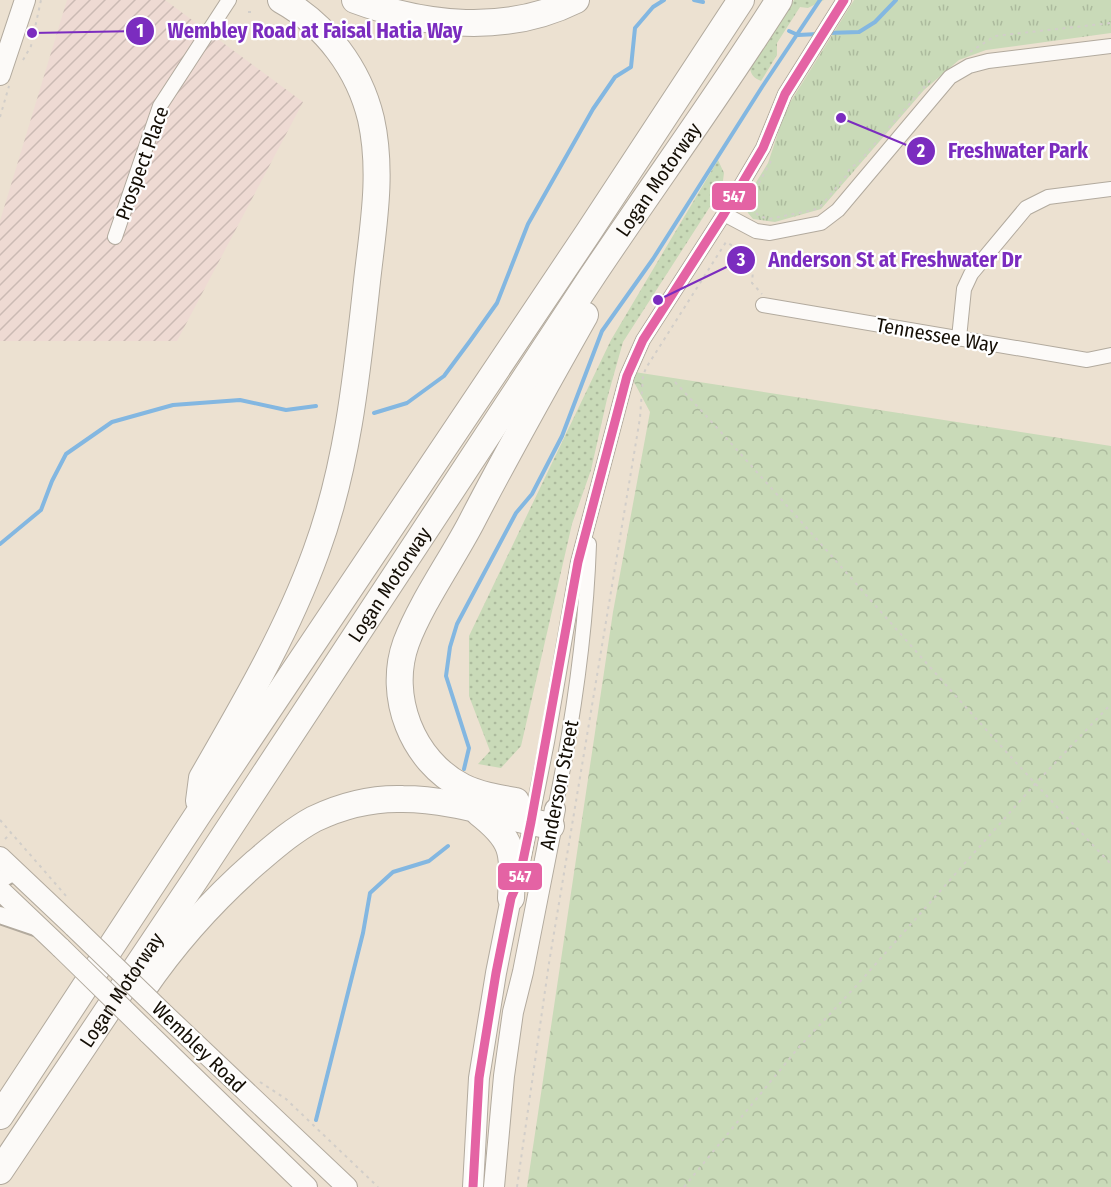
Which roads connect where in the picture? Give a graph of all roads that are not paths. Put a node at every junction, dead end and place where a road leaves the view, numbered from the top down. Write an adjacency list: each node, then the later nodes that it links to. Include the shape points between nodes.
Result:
1 (25, 0): 10 (main road)
2 (229, 0): 13 (street, Prospect Place, via 160,106)
3 (281, 0): 20 (highway, via 307,17 331,41 360,85 377,157 376,203 349,423 328,518 277,645 202,778)
4 (355, 0): 5 (highway, via 400,15 470,24 527,16)
5 (576, 0)
6 (741, 0): 20 (highway, Logan Motorway)
7 (779, 0): 14 (highway, Logan Motorway)
8 (844, 0): 12 (street, Anderson Street, via 778,108 763,148)
9 (1111, 46): 12 (street, via 988,61 950,77 838,210 820,223 770,233 756,231)
10 (0, 75)
11 (1111, 189): 16 (street, via 1047,196 1026,208 971,274 964,289)
12 (724, 214): 18 (street, Anderson Street, via 643,340 627,376)
13 (115, 237)
14 (591, 278): 21 (highway, via 591,305 411,631 399,677 401,703 411,734 436,767 461,786); 29 (highway, Logan Motorway)
15 (763, 306): 16 (street, Tennessee Way)
16 (959, 338): 17 (street, Tennessee Way, via 1087,360)
17 (1111, 355)
18 (590, 524): 21 (street, Anderson Street, via 578,562); 21 (street, Anderson Street, via 572,728)
19 (476, 811): 21 (highway); 25 (highway, via 508,841); 30 (highway, via 420,800 363,802 329,813 285,838 216,900 167,956)
20 (197, 816): 28 (highway, Logan Motorway)
21 (543, 816): 25 (street, Anderson Street); 34 (main road, Anderson Street, via 523,972 503,1086)
22 (2, 848): 23 (main road, Wembley Road)
23 (7, 876): 32 (main road, Wembley Road, bridge, via 74,927)
24 (0, 890): 27 (main road, Wembley Road)
25 (511, 897): 33 (main road, Anderson Street, via 479,1078)
26 (0, 915): 27 (street)
27 (39, 928): 31 (main road, Wembley Road, bridge)
28 (0, 1116)
29 (0, 1171)
30 (8, 1187)
31 (307, 1187)
32 (347, 1187)
33 (473, 1187)
34 (494, 1187)

